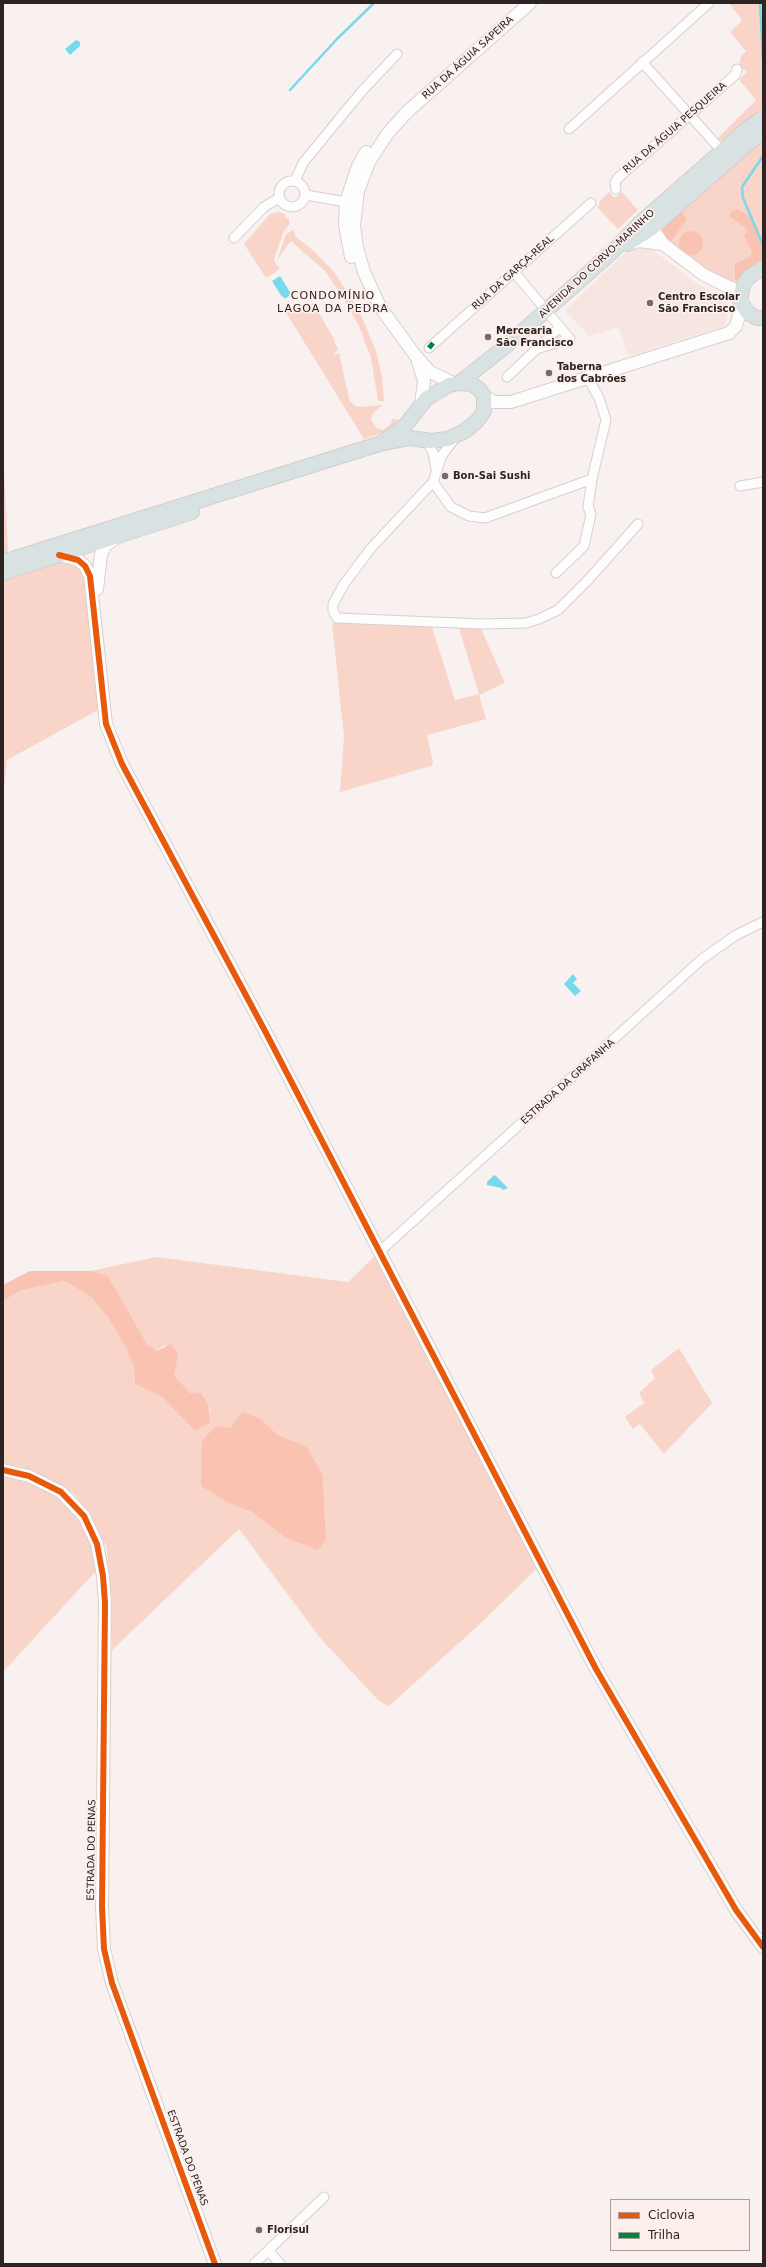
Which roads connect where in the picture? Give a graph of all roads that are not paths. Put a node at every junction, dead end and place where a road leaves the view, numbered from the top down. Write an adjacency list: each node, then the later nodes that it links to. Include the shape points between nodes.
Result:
1 (530, 3): 6 (street, RUA DA ÁGUIA SAPEIRA)
2 (709, 3): 4 (street)
3 (397, 54): 13 (street, via 362,91 308,157 299,169)
4 (642, 62): 7 (street); 9 (street)
5 (737, 69): 7 (street, RUA DA ÁGUIA PESQUEIRA, via 735,75)
6 (407, 112): 16 (street, RUA DA ÁGUIA SAPEIRA, via 377,148); 19 (street, RUA DA ÁGUIA SAPEIRA, via 378,137 364,154)
7 (689, 115): 11 (street); 15 (street, RUA DA ÁGUIA PESQUEIRA, via 618,178)
8 (763, 118): 11 (main road, AVENIDA DO CORVO-MARINHO)
9 (570, 129)
10 (763, 132): 12 (main road, AVENIDA DO CORVO-MARINHO)
11 (722, 151): 12 (street); 14 (street, via 718,164); 21 (main road, AVENIDA DO CORVO-MARINHO)
12 (737, 152): 14 (main road, AVENIDA DO CORVO-MARINHO)
13 (295, 181): 17 (street, via 303,186); 18 (street, via 287,181 281,186)
14 (704, 182): 23 (main road, AVENIDA DO CORVO-MARINHO)
15 (616, 189)
16 (358, 191): 19 (street); 22 (street, RUA DA ÁGUIA SAPEIRA)
17 (306, 195): 18 (street, via 303,202 292,208 284,205); 19 (street)
18 (279, 198): 24 (street, via 264,207)
19 (346, 202): 22 (street); 30 (street, RUA DA ÁGUIA SAPEIRA, via 345,225 351,256 363,285)
20 (591, 203): 28 (street, RUA DA GARÇA-REAL)
21 (652, 213): 23 (street); 26 (main road, AVENIDA DO CORVO-MARINHO)
22 (354, 225): 30 (street, RUA DA ÁGUIA SAPEIRA, via 360,260)
23 (652, 228): 25 (street); 26 (main road, AVENIDA DO CORVO-MARINHO)
24 (234, 238)
25 (663, 244): 26 (street, via 638,241); 29 (street, via 704,275 735,290)
26 (618, 249): 31 (main road, AVENIDA DO CORVO-MARINHO)
27 (763, 268): 29 (main road, via 744,285)
28 (514, 272): 31 (street); 34 (street, RUA DA GARÇA-REAL)
29 (741, 301): 32 (main road, via 748,313); 39 (street, via 736,326 729,333)
30 (380, 307): 36 (street, RUA DA ÁGUIA SAPEIRA)
31 (547, 311): 33 (street); 37 (main road, AVENIDA DO CORVO-MARINHO)
32 (763, 318)
33 (560, 327): 35 (street); 35 (street, via 570,339)
34 (431, 346)
35 (536, 349): 38 (street)
36 (415, 355): 40 (street, via 430,372); 42 (street, via 424,381)
37 (492, 359): 40 (main road); 41 (main road, via 483,370)
38 (507, 377)
39 (588, 378): 41 (street, via 511,402 494,402); 48 (street, via 599,398 606,420)
40 (457, 383): 41 (main road, via 472,384); 42 (main road, via 440,389)
41 (482, 393): 43 (main road, via 485,406 482,415 471,427)
42 (418, 411): 44 (main road, via 416,428); 45 (main road, via 397,433)
43 (456, 436): 44 (main road, via 443,440); 46 (street, via 442,455)
44 (425, 439): 45 (main road, via 410,438); 46 (street, via 433,453)
45 (379, 444): 47 (main road)
46 (436, 469): 49 (street)
47 (283, 475): 52 (main road); 54 (main road)
48 (592, 479): 49 (street, via 486,518 469,516 451,507); 61 (street, via 588,507 591,514 584,546)
49 (432, 482): 53 (street, via 372,547 344,584 333,604 337,618 482,624 526,623 558,610)
50 (763, 482): 51 (street)
51 (740, 486)
52 (168, 510): 55 (main road); 56 (street, via 100,537)
53 (638, 524)
54 (122, 536): 56 (main road); 59 (street, via 106,545)
55 (73, 540): 56 (street, via 81,540); 58 (main road)
56 (92, 545): 57 (main road); 59 (street, via 98,553); 62 (street, via 87,560)
57 (59, 555): 60 (main road); 62 (street, via 78,560)
58 (3, 562)
59 (98, 566): 63 (street)
60 (3, 573)
61 (556, 573)
62 (90, 576): 63 (street)
63 (98, 641): 65 (street, via 104,713 113,746)
64 (763, 922): 65 (street, ESTRADA DA GRAFANHA, via 725,941 702,959)
65 (379, 1252): 67 (street, via 596,1669 736,1910)
66 (3, 1470): 70 (street, ESTRADA DO PENAS, via 29,1476 61,1492 84,1516 97,1544 105,1603 102,1907 105,1955 112,1983)
67 (763, 1947)
68 (324, 2198): 69 (street)
69 (269, 2251): 71 (street); 72 (street)
70 (215, 2264)
71 (254, 2264)
72 (280, 2264)

